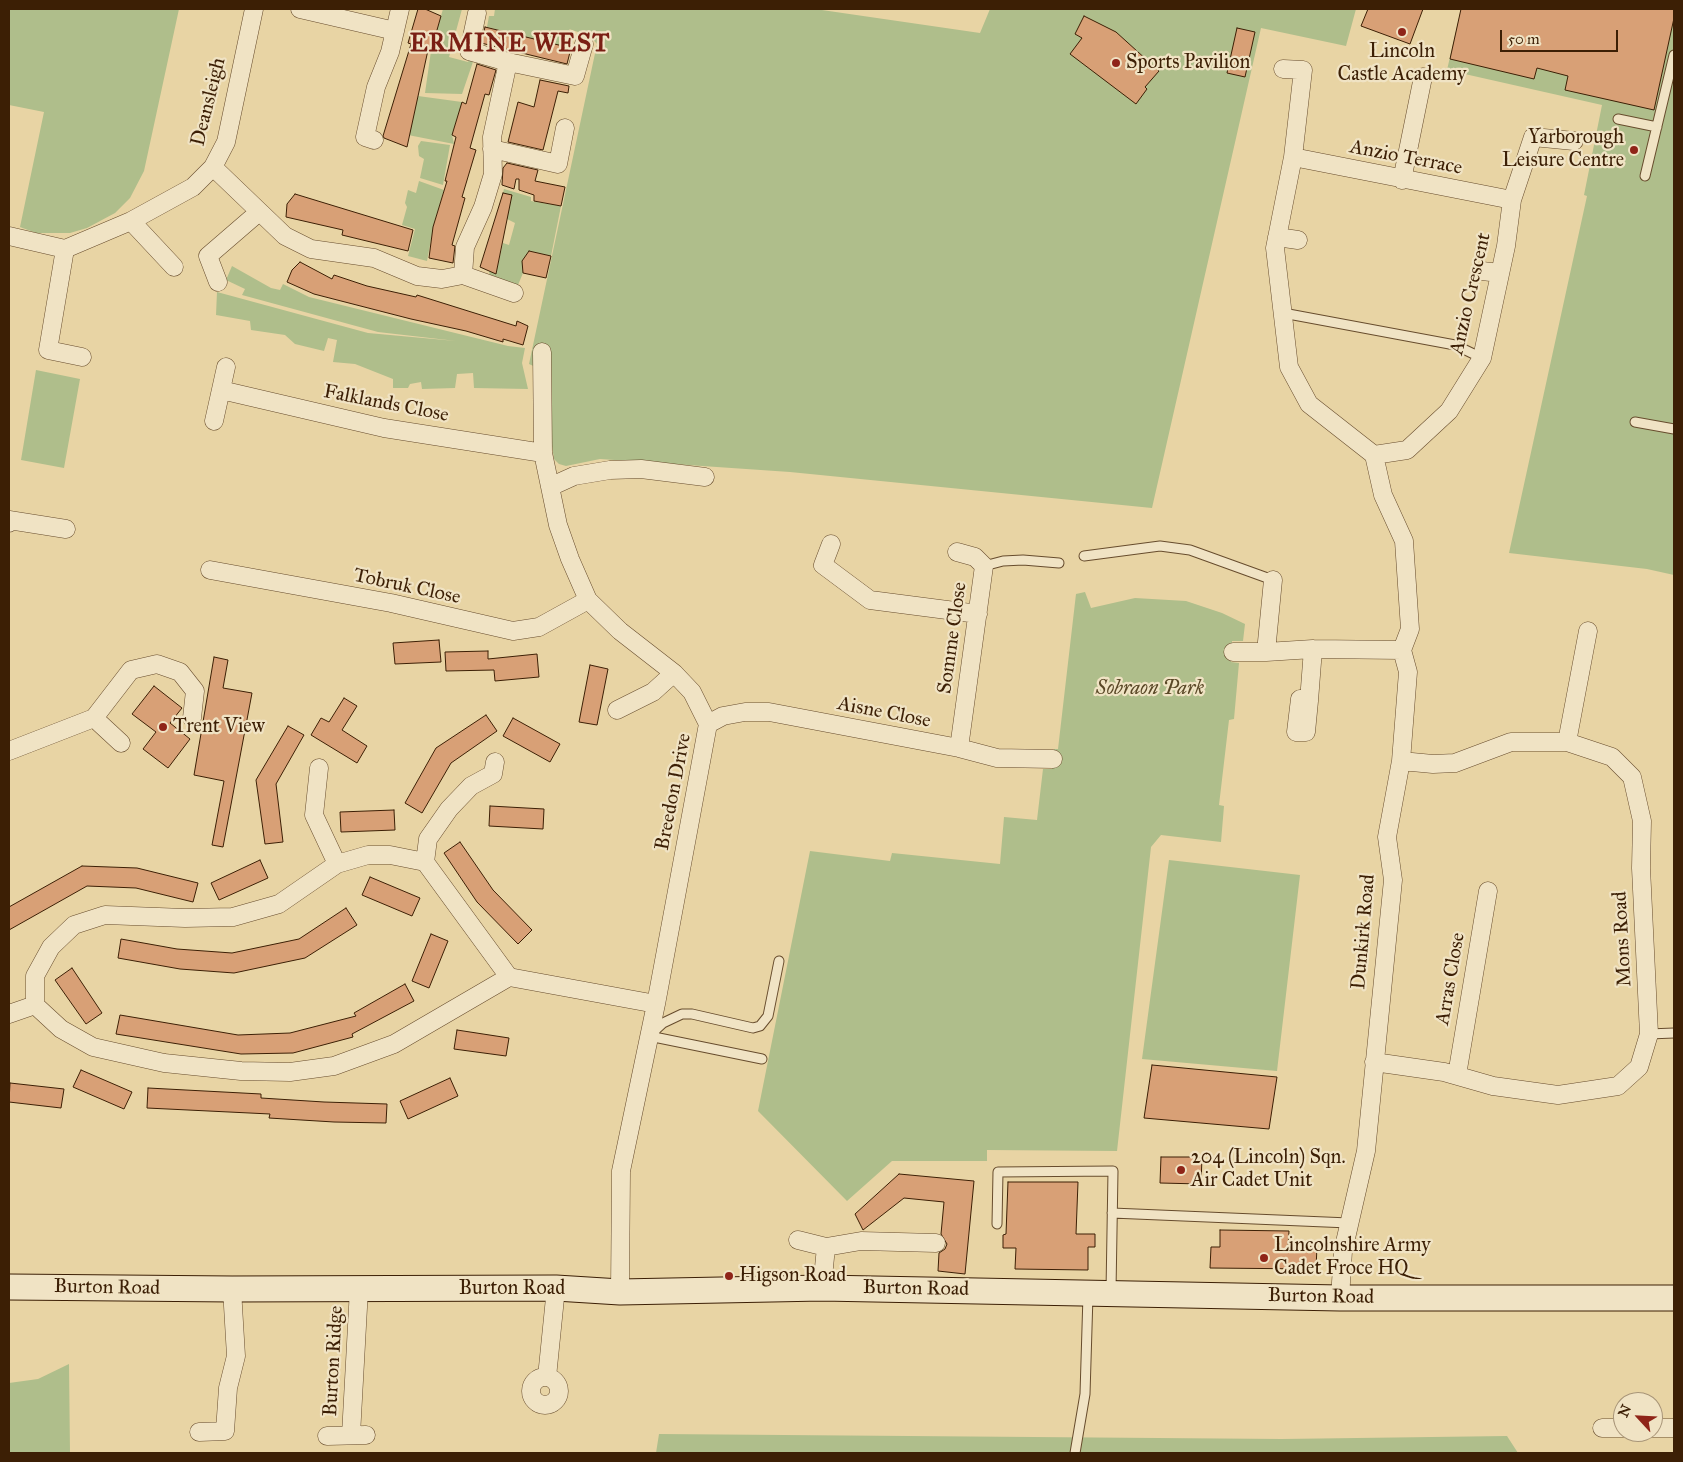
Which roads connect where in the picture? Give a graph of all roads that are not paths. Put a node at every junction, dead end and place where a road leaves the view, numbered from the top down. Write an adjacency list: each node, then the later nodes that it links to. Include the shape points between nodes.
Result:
1 (254, 9): 18 (street, Deansleigh, via 226,142)
2 (300, 9): 5 (street)
3 (400, 9): 5 (street)
4 (477, 13): 8 (street, via 469,51)
5 (395, 32): 14 (street, via 376,87)
6 (584, 44): 8 (street, via 575,76)
7 (1674, 55): 12 (lane)
8 (508, 62): 16 (street)
9 (1283, 69): 17 (street, via 1303,70)
10 (1423, 77): 20 (street)
11 (1618, 119): 12 (lane)
12 (1657, 127): 19 (lane)
13 (566, 128): 16 (street, via 558,164)
14 (366, 137)
15 (1574, 141): 21 (street, Anzio Crescent, via 1534,137)
16 (492, 149): 31 (street, via 493,174 465,247)
17 (1293, 157): 20 (street, Anzio Terrace); 25 (street)
18 (213, 167): 22 (street); 23 (street, Deansleigh, via 193,186)
19 (1646, 176)
20 (1402, 180): 21 (street, Anzio Terrace)
21 (1512, 200): 30 (street, Anzio Crescent)
22 (259, 212): 31 (street, via 284,236 311,249 374,258 417,276 442,279); 32 (street, via 208,256)
23 (130, 221): 27 (street, Deansleigh); 28 (street)
24 (9, 236): 27 (street)
25 (1277, 237): 26 (street); 34 (street, via 1275,248)
26 (1298, 240)
27 (65, 249): 36 (street, via 48,350)
28 (174, 267)
29 (1482, 271): 30 (street)
30 (1500, 273): 37 (street, Anzio Crescent)
31 (463, 274): 33 (street)
32 (218, 282)
33 (514, 293)
34 (1283, 313): 37 (lane, via 1455,345); 44 (street, via 1289,367 1309,404)
35 (542, 352): 43 (street, Breedon Drive)
36 (82, 358)
37 (1482, 358): 44 (street, Anzio Crescent, via 1449,411 1407,450)
38 (226, 367): 39 (street)
39 (221, 390): 40 (street); 43 (street, Falklands Close, via 384,428)
40 (214, 421)
41 (1635, 422): 42 (lane)
42 (1674, 429)
43 (543, 453): 46 (street, Breedon Drive)
44 (1374, 456): 60 (street, via 1382,495 1404,541 1410,629)
45 (704, 477): 46 (street, via 641,469 610,470 574,476)
46 (552, 486): 56 (street, Breedon Drive, via 558,525)
47 (9, 523): 48 (street, via 9,520)
48 (66, 529)
49 (830, 544): 57 (street, via 823,565 870,600)
50 (956, 552): 53 (street, Somme Close, via 975,557)
51 (1084, 556): 55 (lane, via 1160,546 1190,550)
52 (1059, 563): 53 (lane, via 1023,560)
53 (984, 566): 57 (street, Somme Close)
54 (210, 570): 56 (street, Tobruk Close, via 513,631 539,627)
55 (1273, 580): 62 (street)
56 (588, 600): 63 (street, Breedon Drive, via 620,631)
57 (978, 614): 71 (street, Somme Close)
58 (1588, 631): 69 (street)
59 (1313, 649): 60 (street); 62 (street); 64 (street)
60 (1402, 650): 74 (street, Dunkirk Road, via 1408,672)
61 (1233, 652): 62 (street)
62 (1266, 652)
63 (674, 673): 65 (street, via 653,692); 68 (street, Breedon Drive, via 692,692)
64 (1309, 700)
65 (617, 710)
66 (94, 718): 67 (street, via 131,670 157,664 180,672 195,691); 70 (street); 72 (street)
67 (192, 718)
68 (708, 724): 71 (street, Aisne Close, via 723,716 769,712); 82 (street, Breedon Drive)
69 (1567, 742): 74 (street, Mons Road, via 1511,742 1455,763); 86 (street, Mons Road, via 1612,757 1632,778 1642,821 1640,868)
70 (120, 744)
71 (959, 748): 73 (street, Aisne Close, via 997,758)
72 (9, 751)
73 (1053, 760)
74 (1401, 761): 89 (street, Dunkirk Road, via 1387,837 1393,880)
75 (495, 762): 77 (street, via 493,774 471,786 449,809 428,839)
76 (319, 768): 78 (street, via 314,815)
77 (424, 862): 78 (street, via 390,855 368,855); 81 (street)
78 (337, 864): 83 (street, via 279,904 232,917 105,915 74,926 51,947 35,976)
79 (1488, 891): 90 (street, Arras Close)
80 (779, 961): 87 (lane, via 768,1016 760,1026 753,1028 682,1014)
81 (509, 977): 82 (street); 83 (street, via 394,1044 334,1066 290,1072 240,1071 164,1063 93,1047 61,1029)
82 (656, 1004): 87 (street, Breedon Drive)
83 (35, 1005): 84 (street)
84 (9, 1014)
85 (1674, 1033): 86 (lane)
86 (1649, 1034): 90 (street, Mons Road, via 1639,1067 1618,1086 1558,1095 1493,1086)
87 (649, 1036): 88 (lane); 102 (street, Breedon Drive, via 621,1172)
88 (762, 1059)
89 (1374, 1062): 90 (street, Mons Road); 92 (street, Dunkirk Road, via 1366,1151)
90 (1457, 1074)
91 (1112, 1213): 92 (lane); 93 (lane, via 1113,1171 998,1172); 103 (lane)
92 (1349, 1223): 104 (street, Dunkirk Road, via 1343,1251)
93 (997, 1224)
94 (798, 1240): 96 (street)
95 (936, 1243): 96 (street, via 862,1241)
96 (826, 1247): 99 (street)
97 (9, 1287): 100 (main road, Burton Road)
98 (556, 1288): 101 (main road, Burton Road); 102 (main road, Burton Road); 106 (street)
99 (822, 1288): 102 (main road, Burton Road); 103 (main road, Burton Road)
100 (232, 1289): 101 (main road, Burton Road); 109 (street, via 236,1356 228,1388 225,1431)
101 (359, 1289): 110 (street, Burton Ridge, via 359,1435)
102 (620, 1292)
103 (1099, 1292): 104 (main road, Burton Road); 111 (lane)
104 (1340, 1298): 105 (main road, Burton Road)
105 (1674, 1298)
106 (547, 1376)
107 (1602, 1428): 108 (street)
108 (1613, 1428)
109 (199, 1432)
110 (327, 1436)
111 (1075, 1453)

